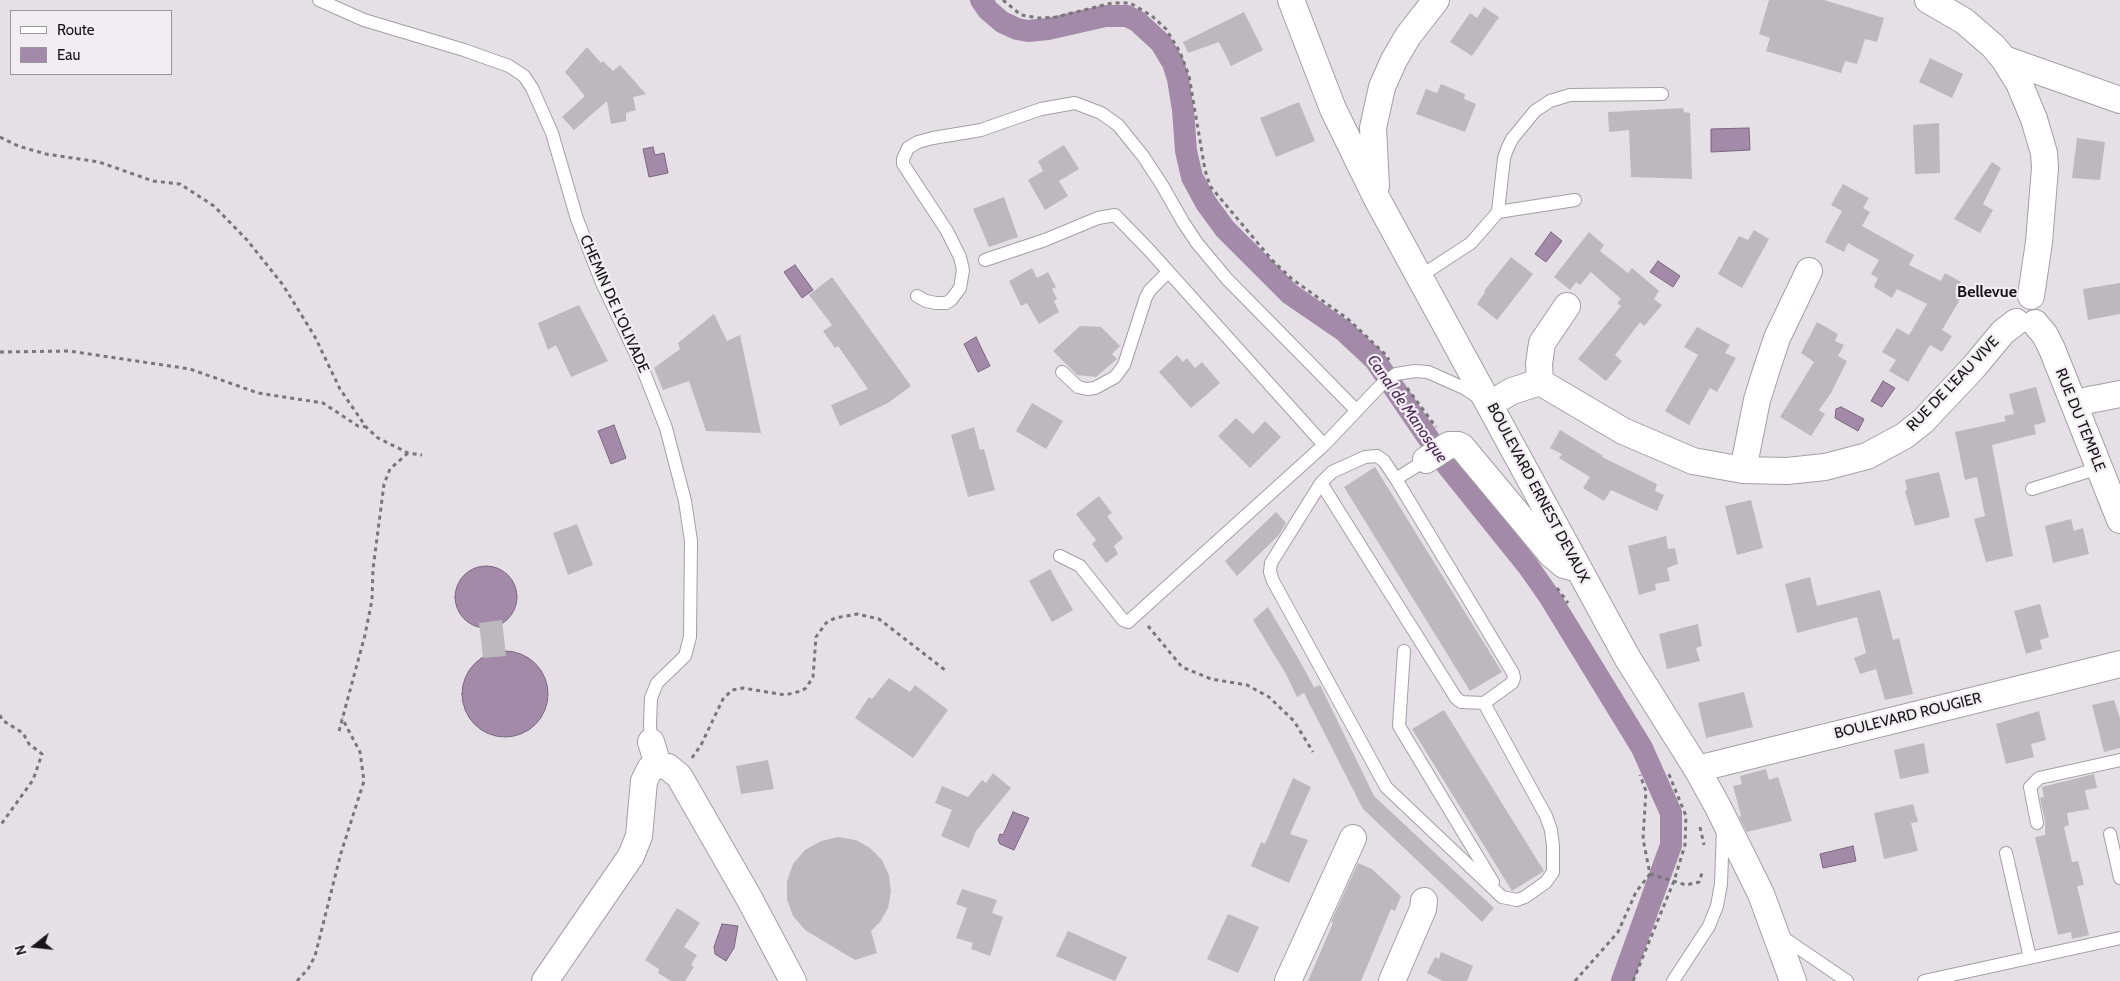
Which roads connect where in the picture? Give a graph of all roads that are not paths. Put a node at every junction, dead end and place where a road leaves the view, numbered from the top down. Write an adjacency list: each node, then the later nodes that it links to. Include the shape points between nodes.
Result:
1 (319, 0): 38 (lane, CHEMIN DE L'OLIVADE, via 364,20 509,66 524,76 532,88 552,132 576,219 666,428 685,501 691,541 690,637 685,656 657,683 651,698 650,724)
2 (1291, 0): 8 (street, BOULEVARD ERNEST DEVAUX, via 1333,109)
3 (1436, 0): 8 (street, via 1408,36 1382,87 1373,128)
4 (1928, 0): 5 (street, via 1964,21)
5 (2004, 59): 7 (street); 17 (street, via 2027,100 2044,153 2044,196 2031,296 2039,301 2042,310 2039,319)
6 (1662, 94): 10 (lane, via 1570,95 1550,101 1535,111 1508,147)
7 (2120, 100)
8 (1377, 200): 14 (street, BOULEVARD ERNEST DEVAUX)
9 (1575, 200): 10 (lane)
10 (1498, 212): 14 (lane, via 1471,243)
11 (985, 260): 13 (lane, via 1098,218 1115,215)
12 (1809, 271): 27 (street, via 1766,368)
13 (1168, 272): 18 (lane, via 1146,297 1124,366 1114,377 1087,389 1078,388); 24 (lane)
14 (1419, 277): 22 (street, BOULEVARD ERNEST DEVAUX)
15 (917, 296): 23 (lane, via 926,301 946,303 960,288 963,270 948,231 906,171 902,159 908,148 933,138 981,130 1041,109 1075,104 1101,114 1118,126 1143,156 1182,222 1227,279)
16 (1568, 306): 19 (street, via 1542,343 1538,364)
17 (2026, 322): 21 (street, RUE DU TEMPLE, via 2045,335); 27 (street, RUE DE L'EAU VIVE, via 2004,332 1923,421 1880,450 1804,470)
18 (1062, 372)
19 (1540, 382): 22 (street, via 1512,391); 27 (street, RUE DE L'EAU VIVE, via 1648,443 1693,460)
20 (2120, 394): 21 (street)
21 (2074, 403): 26 (street, RUE DU TEMPLE)
22 (1490, 404): 23 (lane, via 1428,372 1415,371 1396,374); 33 (street, BOULEVARD ERNEST DEVAUX)
23 (1356, 410): 24 (lane)
24 (1324, 445): 32 (lane, via 1128,622 1080,566)
25 (1440, 451): 28 (lane); 33 (street, via 1458,445 1466,450 1555,558)
26 (2099, 468): 30 (lane); 31 (street, RUE DU TEMPLE)
27 (1744, 470)
28 (1396, 479): 29 (lane, via 1384,461 1371,456 1332,472); 36 (lane, via 1513,673 1512,683)
29 (1321, 484): 36 (lane, via 1456,698 1461,702); 46 (lane, via 1272,563 1273,581 1386,787)
30 (2032, 489)
31 (2120, 520)
32 (1060, 556)
33 (1578, 569): 39 (street, BOULEVARD ERNEST DEVAUX, via 1628,659)
34 (1404, 652): 46 (lane, via 1399,726)
35 (2120, 664): 39 (street, BOULEVARD ROUGIER)
36 (1484, 703): 46 (lane, via 1546,816 1554,846 1553,872 1546,882 1524,898)
37 (2120, 760): 41 (lane, via 2039,778 2030,787)
38 (663, 761): 51 (street, via 650,769 644,781 639,836 631,856); 52 (street, via 749,898)
39 (1697, 769): 40 (street, BOULEVARD ERNEST DEVAUX)
40 (1710, 817): 48 (street, BOULEVARD ERNEST DEVAUX, via 1761,894); 55 (lane, via 1723,829 1717,906 1709,926)
41 (2036, 823)
42 (2110, 834): 45 (lane)
43 (1353, 838): 53 (street)
44 (2006, 852): 50 (lane)
45 (2120, 878)
46 (1502, 897)
47 (1424, 901): 54 (street)
48 (1776, 933): 56 (street, BOULEVARD ERNEST DEVAUX); 57 (lane)
49 (2120, 938): 50 (lane)
50 (2030, 958): 58 (lane)
51 (545, 981)
52 (793, 981)
53 (1288, 981)
54 (1392, 981)
55 (1673, 981)
56 (1793, 981)
57 (1847, 981)
58 (1924, 981)

